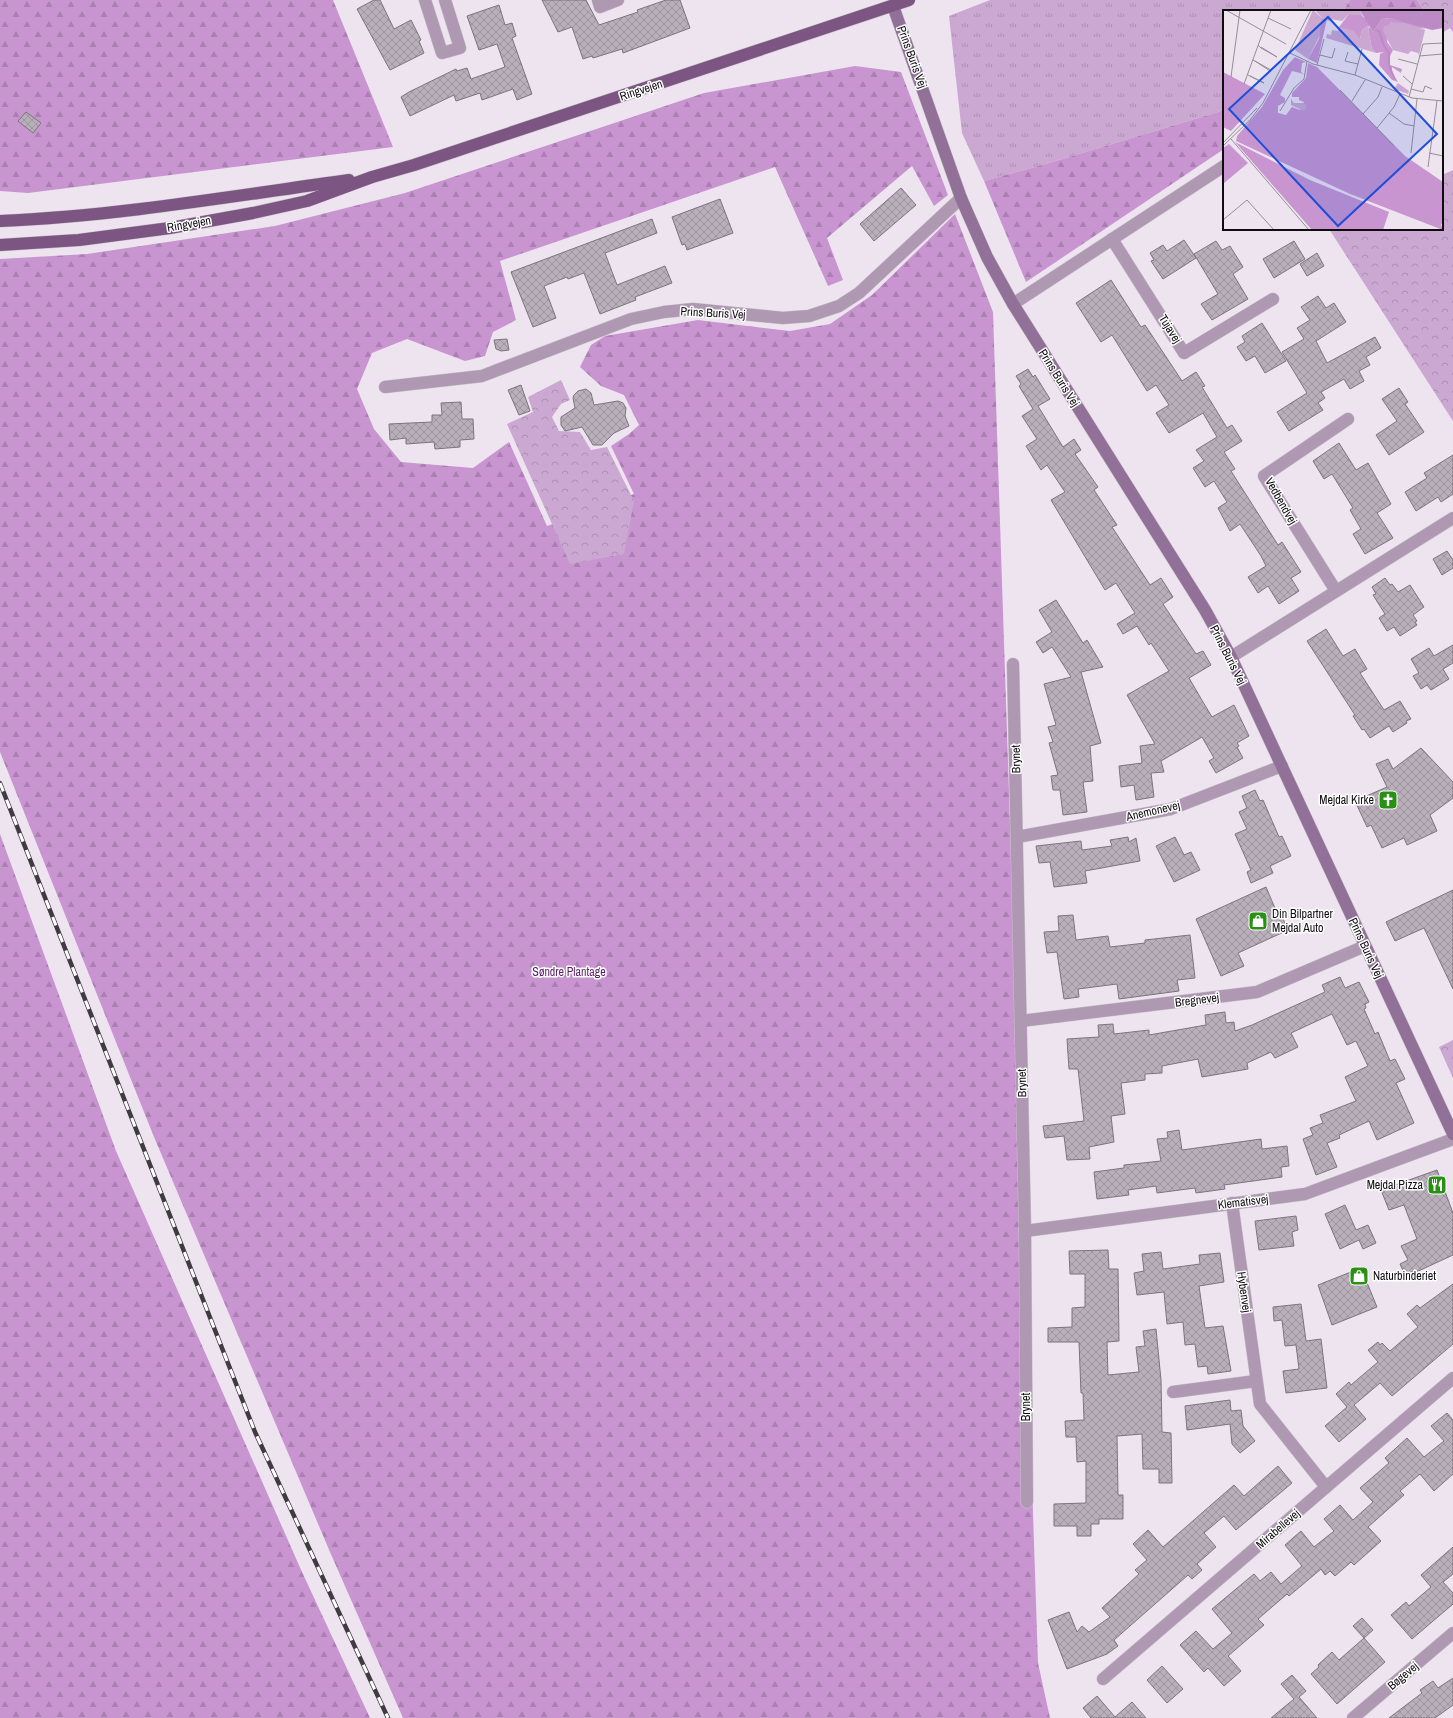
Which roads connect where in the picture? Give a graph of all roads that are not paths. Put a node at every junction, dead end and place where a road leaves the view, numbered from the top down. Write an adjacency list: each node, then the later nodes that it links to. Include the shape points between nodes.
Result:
1 (425, 0): 2 (street, via 442,53 460,48)
2 (445, 0)
3 (598, 0): 4 (street, via 600,7)
4 (618, 0)
5 (909, 0): 6 (main road, Ringvejen)
6 (893, 6): 8 (main road, Ringvejen); 9 (street, Prins Buris Vej)
7 (1223, 167): 13 (street)
8 (372, 177): 10 (main road, Ringvejen); 14 (main road, Ringvejen, via 307,201 170,228 79,240)
9 (961, 198): 16 (street, Prins Buris Vej, via 987,257); 17 (street, Prins Buris Vej, via 859,293 839,306 809,316 783,318 693,309 664,312 631,319 482,376)
10 (40, 219): 11 (main road, Ringvejen); 12 (main road)
11 (0, 221)
12 (0, 229)
13 (1112, 239): 15 (street, Tujavej, via 1184,353); 16 (street)
14 (0, 245)
15 (1273, 298)
16 (1013, 304): 21 (street, Prins Buris Vej, via 1205,610)
17 (385, 387)
18 (1348, 420): 20 (street, Vedbendvej, via 1264,476)
19 (1453, 518): 20 (street)
20 (1336, 591): 21 (street)
21 (1231, 657): 23 (street, Prins Buris Vej)
22 (1014, 664): 24 (street, Brynet)
23 (1282, 766): 24 (street, Anemonevej, via 1171,810); 25 (street, Prins Buris Vej)
24 (1018, 837): 26 (street, Brynet)
25 (1365, 946): 26 (street, Bregnevej, via 1257,992); 27 (street, Prins Buris Vej)
26 (1021, 1021): 30 (street, Brynet)
27 (1453, 1134)
28 (1453, 1139): 29 (street, Klematisvej, via 1305,1194)
29 (1232, 1203): 30 (street, Klematisvej); 32 (street, Hybenvej)
30 (1025, 1231): 35 (street, Brynet)
31 (1453, 1378): 34 (street, Mirabellevej)
32 (1256, 1380): 33 (street); 34 (street, Hybenvej, via 1260,1404)
33 (1173, 1392)
34 (1326, 1487): 37 (street, Mirabellevej)
35 (1027, 1502)
36 (1453, 1633): 38 (street, Bøgevej)
37 (1103, 1679)
38 (1353, 1718)

